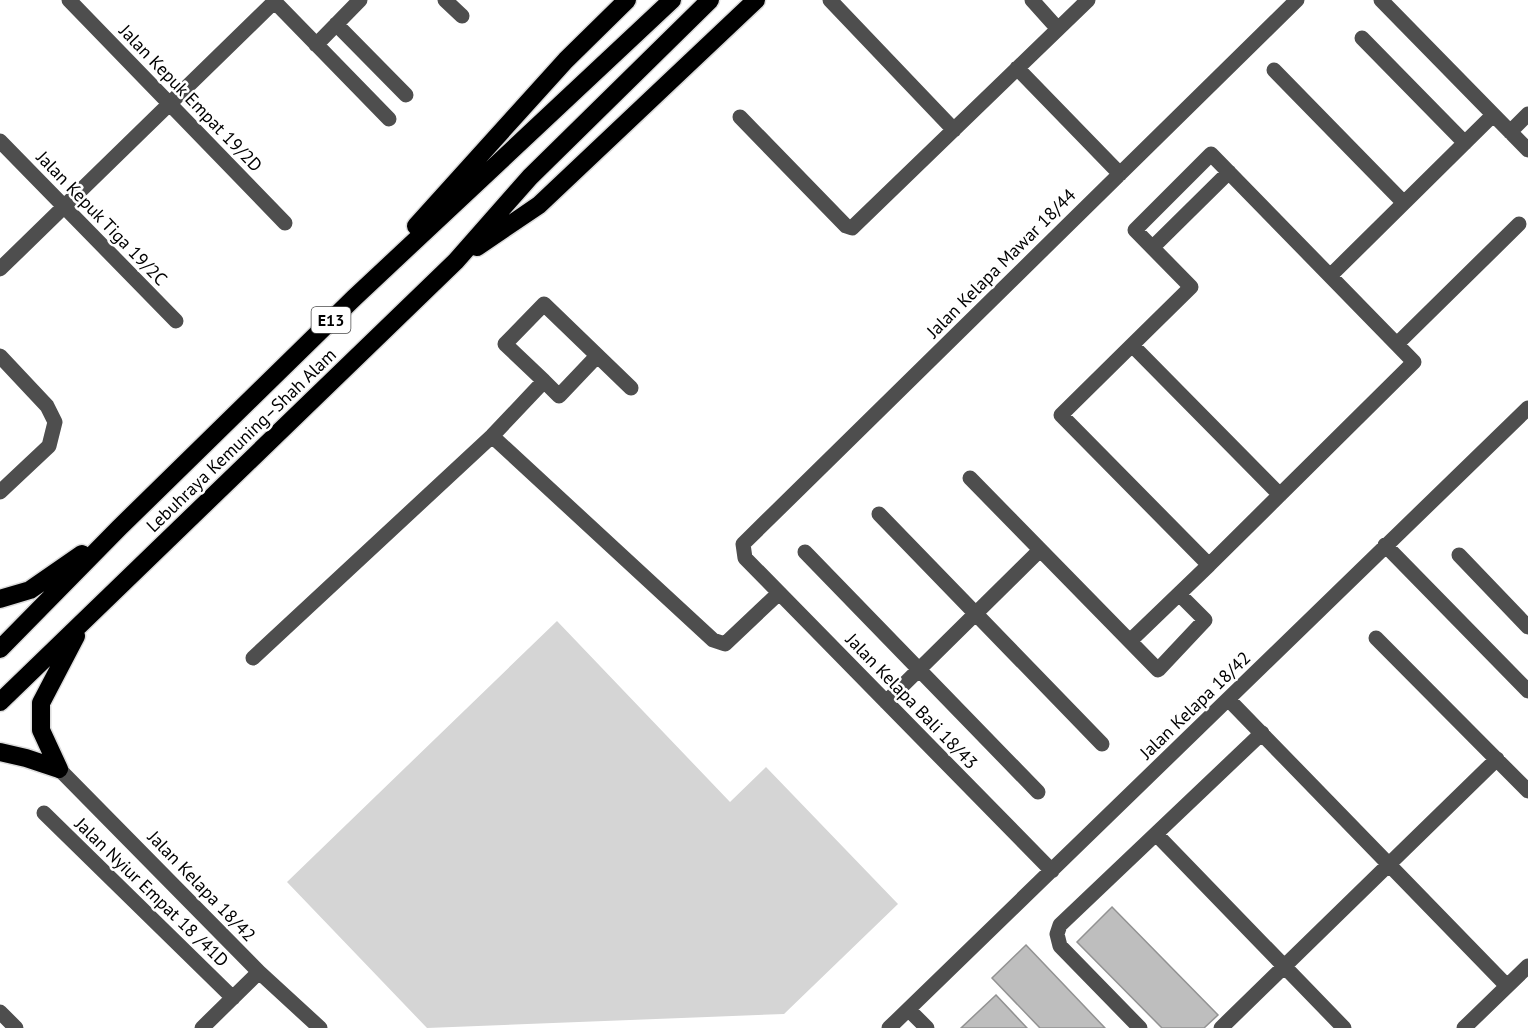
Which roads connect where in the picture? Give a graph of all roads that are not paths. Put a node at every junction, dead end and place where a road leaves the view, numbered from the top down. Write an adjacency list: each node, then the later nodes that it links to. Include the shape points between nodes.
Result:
1 (69, 0): 22 (street, Jalan Kepuk Empat 19/2D)
2 (360, 0): 15 (street)
3 (445, 0): 14 (street)
4 (627, 0): 42 (highway, via 470,164)
5 (672, 0): 42 (highway, Lebuhraya Kemuning–Shah Alam / E13)
6 (710, 0): 39 (highway, Lebuhraya Kemuning–Shah Alam / E13, via 530,177)
7 (756, 0): 39 (highway, via 538,205)
8 (830, 0): 27 (street)
9 (1032, 0): 16 (street)
10 (1088, 0): 16 (street)
11 (1297, 0): 33 (street, Jalan Kelapa Mawar 18/44)
12 (1381, 0): 24 (street)
13 (273, 1): 18 (street); 22 (street)
14 (462, 16)
15 (336, 24): 18 (street); 21 (street)
16 (1058, 29): 19 (street)
17 (1362, 38): 30 (street)
18 (316, 45): 26 (street)
19 (1017, 68): 27 (street); 33 (street)
20 (1274, 70): 34 (street)
21 (406, 95)
22 (170, 104): 35 (street); 36 (street, Jalan Kepuk Empat 19/2D)
23 (1528, 114): 28 (street)
24 (1494, 115): 28 (street); 30 (street)
25 (740, 117): 27 (street, via 852,228)
26 (389, 119)
27 (954, 130)
28 (1510, 132): 31 (street)
29 (0, 141): 35 (street, Jalan Kepuk Tiga 19/2C)
30 (1465, 143): 34 (street)
31 (1528, 150)
32 (1229, 172): 38 (street); 38 (street, via 1211,154 1135,230); 41 (street)
33 (1120, 174): 61 (street, Jalan Kelapa Mawar 18/44, via 743,544)
34 (1404, 203): 41 (street)
35 (63, 207): 40 (street); 43 (street, Jalan Kepuk Tiga 19/2C)
36 (285, 223)
37 (1518, 224): 44 (street)
38 (1153, 247): 45 (street, via 1191,287)
39 (456, 261): 67 (highway, Lebuhraya Kemuning–Shah Alam / E13)
40 (0, 269)
41 (1330, 276): 44 (street)
42 (354, 298): 56 (highway, Lebuhraya Kemuning–Shah Alam / E13)
43 (176, 321)
44 (1396, 344): 54 (street, via 1414,362)
45 (1132, 345): 54 (street); 62 (street, via 1061,416)
46 (0, 356): 53 (street, via 47,406 55,422 50,446)
47 (597, 356): 48 (street, via 559,396); 48 (street, via 544,304 505,344); 49 (street)
48 (544, 381): 51 (street)
49 (631, 388)
50 (1528, 408): 57 (street, Jalan Kelapa 18/42)
51 (492, 436): 63 (street, via 713,640 725,644); 72 (street)
52 (970, 478): 58 (street)
53 (0, 492)
54 (1280, 495): 62 (street)
55 (879, 514): 66 (street)
56 (119, 528): 65 (highway, via 30,590); 71 (highway, Lebuhraya Kemuning–Shah Alam / E13)
57 (1385, 545): 74 (street); 75 (street, Jalan Kelapa 18/42)
58 (1040, 550): 66 (street); 70 (street)
59 (805, 552): 73 (street)
60 (1459, 555): 68 (street)
61 (745, 558): 63 (street, Jalan Kelapa Bali 18/43)
62 (1209, 566): 64 (street)
63 (779, 593): 77 (street, Jalan Kelapa Bali 18/43)
64 (1180, 595): 70 (street); 70 (street, via 1205,620 1158,670)
65 (0, 599)
66 (976, 613): 73 (street); 79 (street)
67 (84, 622): 76 (highway, Lebuhraya Kemuning–Shah Alam / E13); 82 (highway, via 41,704 41,730)
68 (1528, 627)
69 (1376, 638): 81 (street)
70 (1130, 641)
71 (0, 649)
72 (253, 658)
73 (919, 669): 77 (street); 84 (street)
74 (1528, 691)
75 (1229, 700): 78 (street); 88 (street, Jalan Kelapa 18/42)
76 (0, 702)
77 (886, 702): 88 (street, Jalan Kelapa Bali 18/43)
78 (1262, 734): 86 (street); 87 (street)
79 (1102, 744)
80 (0, 752): 82 (highway)
81 (1497, 759): 83 (street); 87 (street)
82 (60, 769): 91 (street, Jalan Kelapa 18/42)
83 (1528, 791)
84 (1038, 792)
85 (44, 813): 93 (street, Jalan Nyiur Empat 18 /41D)
86 (1156, 834): 89 (street); 101 (street, via 1060,925 1057,934 1060,946)
87 (1389, 864): 89 (street); 92 (street)
88 (1052, 871): 94 (street, Jalan Kelapa 18/42)
89 (1284, 966): 102 (street); 103 (street)
90 (1528, 966): 92 (street)
91 (260, 972): 93 (street); 98 (street, Jalan Kelapa 18/42)
92 (1507, 986): 104 (street)
93 (233, 998): 97 (street)
94 (909, 1010): 99 (street, Jalan Kelapa 18/42); 100 (street)
95 (0, 1012): 96 (street)
96 (16, 1028)
97 (202, 1028)
98 (320, 1028)
99 (889, 1028)
100 (927, 1028)
101 (1140, 1028)
102 (1221, 1028)
103 (1344, 1028)
104 (1464, 1028)

